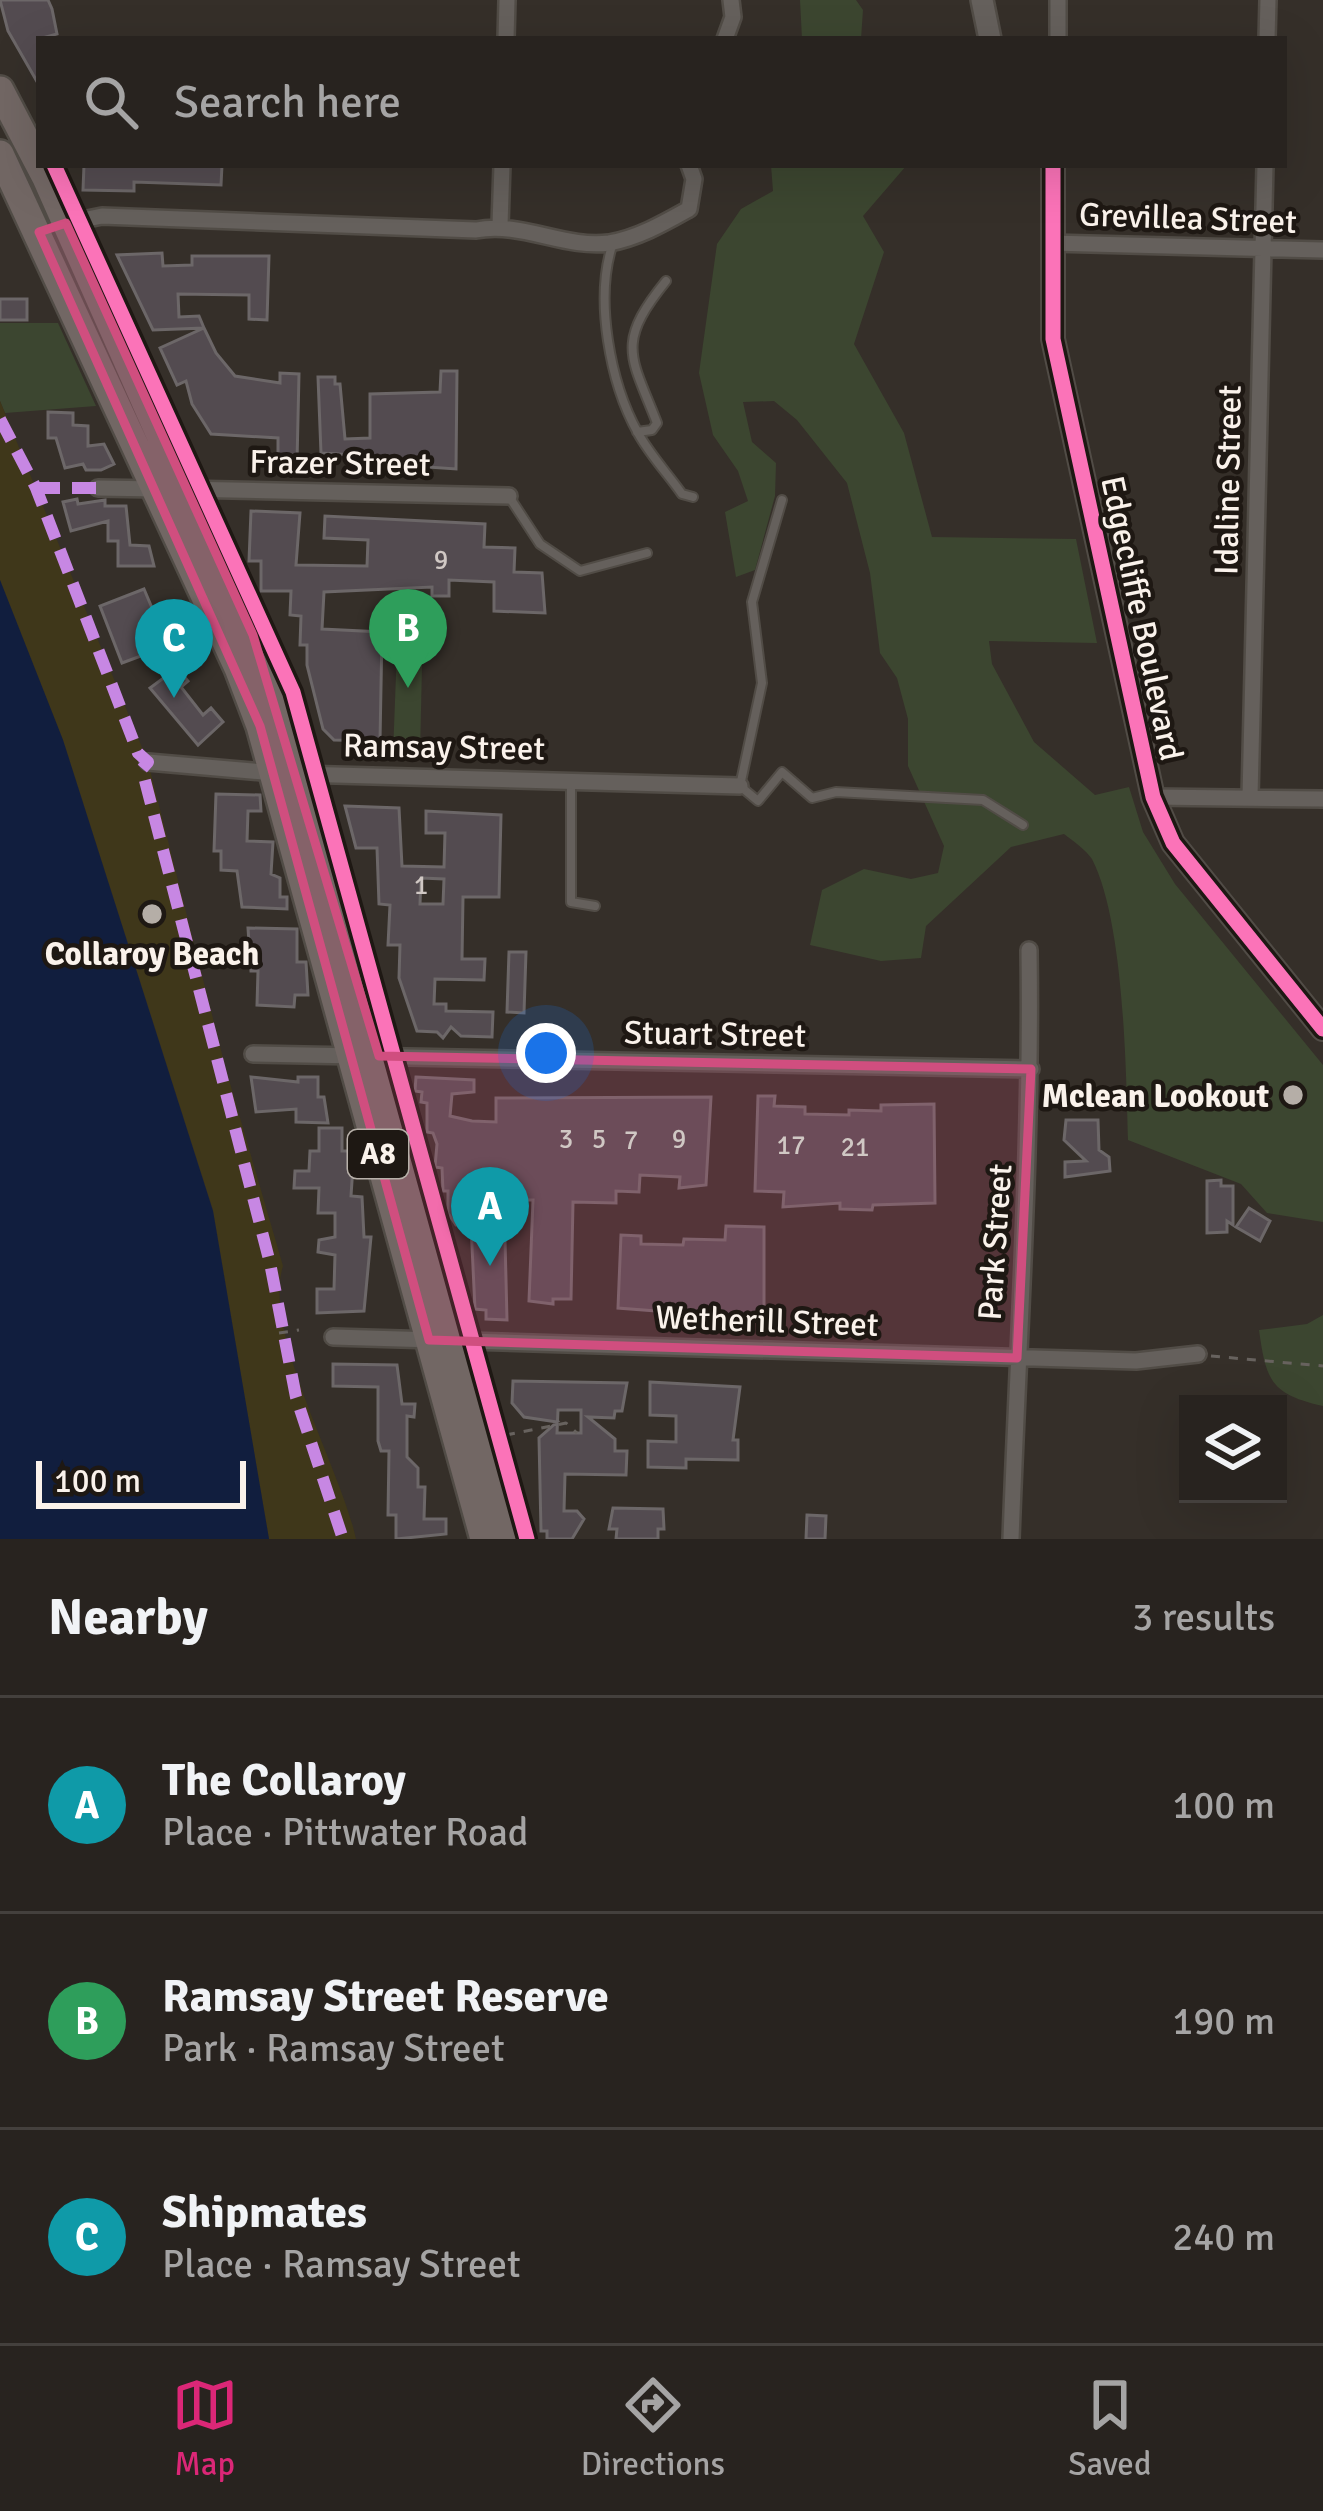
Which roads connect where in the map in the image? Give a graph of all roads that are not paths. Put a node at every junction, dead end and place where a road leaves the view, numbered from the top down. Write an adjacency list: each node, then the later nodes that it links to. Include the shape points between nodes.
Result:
1 (507, 0): 6 (street)
2 (730, 0): 7 (street)
3 (982, 0): 8 (street)
4 (1058, 0): 9 (street)
5 (1268, 0): 10 (street)
6 (506, 36)
7 (726, 36)
8 (990, 36)
9 (1058, 36)
10 (1268, 36)
11 (0, 90): 13 (highway, A8)
12 (0, 154): 21 (highway, A8)
13 (36, 163)
14 (39, 168): 19 (highway, A8)
15 (502, 168): 20 (street)
16 (690, 168): 22 (street, via 689,209)
17 (1053, 168): 23 (street, Edgecliffe Boulevard)
18 (1264, 168): 24 (street, Idaline Street)
19 (66, 223): 20 (street, via 101,216); 21 (street); 30 (highway, A8)
20 (500, 225): 22 (street)
21 (38, 232): 29 (highway, A8)
22 (617, 240): 27 (lane, via 605,267 605,304)
23 (1051, 243): 24 (street, Grevillea Street); 39 (street, Edgecliffe Boulevard, via 1053,340)
24 (1263, 249): 25 (street, Grevillea Street); 40 (street, Idaline Street)
25 (1323, 250)
26 (666, 281): 27 (lane, via 634,332 630,357 656,423)
27 (637, 432): 32 (lane, via 682,494)
28 (98, 488): 29 (street, Frazer Street)
29 (156, 489): 30 (street, Frazer Street); 36 (highway, A8)
30 (186, 489): 31 (street, Frazer Street); 36 (highway, A8, via 253,635)
31 (509, 496): 34 (lane, via 540,544 580,571)
32 (693, 497)
33 (782, 500): 38 (lane, via 752,602 762,688)
34 (647, 553)
35 (148, 762): 36 (street, Ramsay Street)
36 (287, 774): 37 (street, Ramsay Street); 47 (highway, A8)
37 (571, 778): 38 (street, Ramsay Street); 43 (lane, via 571,902)
38 (740, 786): 42 (lane, via 758,801 782,772 812,798 836,792 983,800)
39 (1153, 797): 40 (street); 45 (street, Edgecliffe Boulevard, via 1173,843)
40 (1250, 797): 41 (street)
41 (1323, 799)
42 (1023, 825)
43 (595, 906)
44 (1029, 950): 48 (street, Park Street)
45 (1323, 1028)
46 (254, 1054): 47 (street, Stuart Street)
47 (365, 1056): 48 (street, Stuart Street); 50 (highway, A8); 51 (highway, A8)
48 (1031, 1069): 53 (street, Park Street)
49 (333, 1337): 50 (street, Wetherill Street)
50 (429, 1340): 51 (street, Wetherill Street); 54 (highway, A8)
51 (458, 1341): 53 (street, Wetherill Street); 55 (highway, A8)
52 (1198, 1354): 53 (street, Wetherill Street)
53 (1017, 1358): 56 (street, Park Street)
54 (484, 1539)
55 (510, 1539)
56 (1011, 1539)

